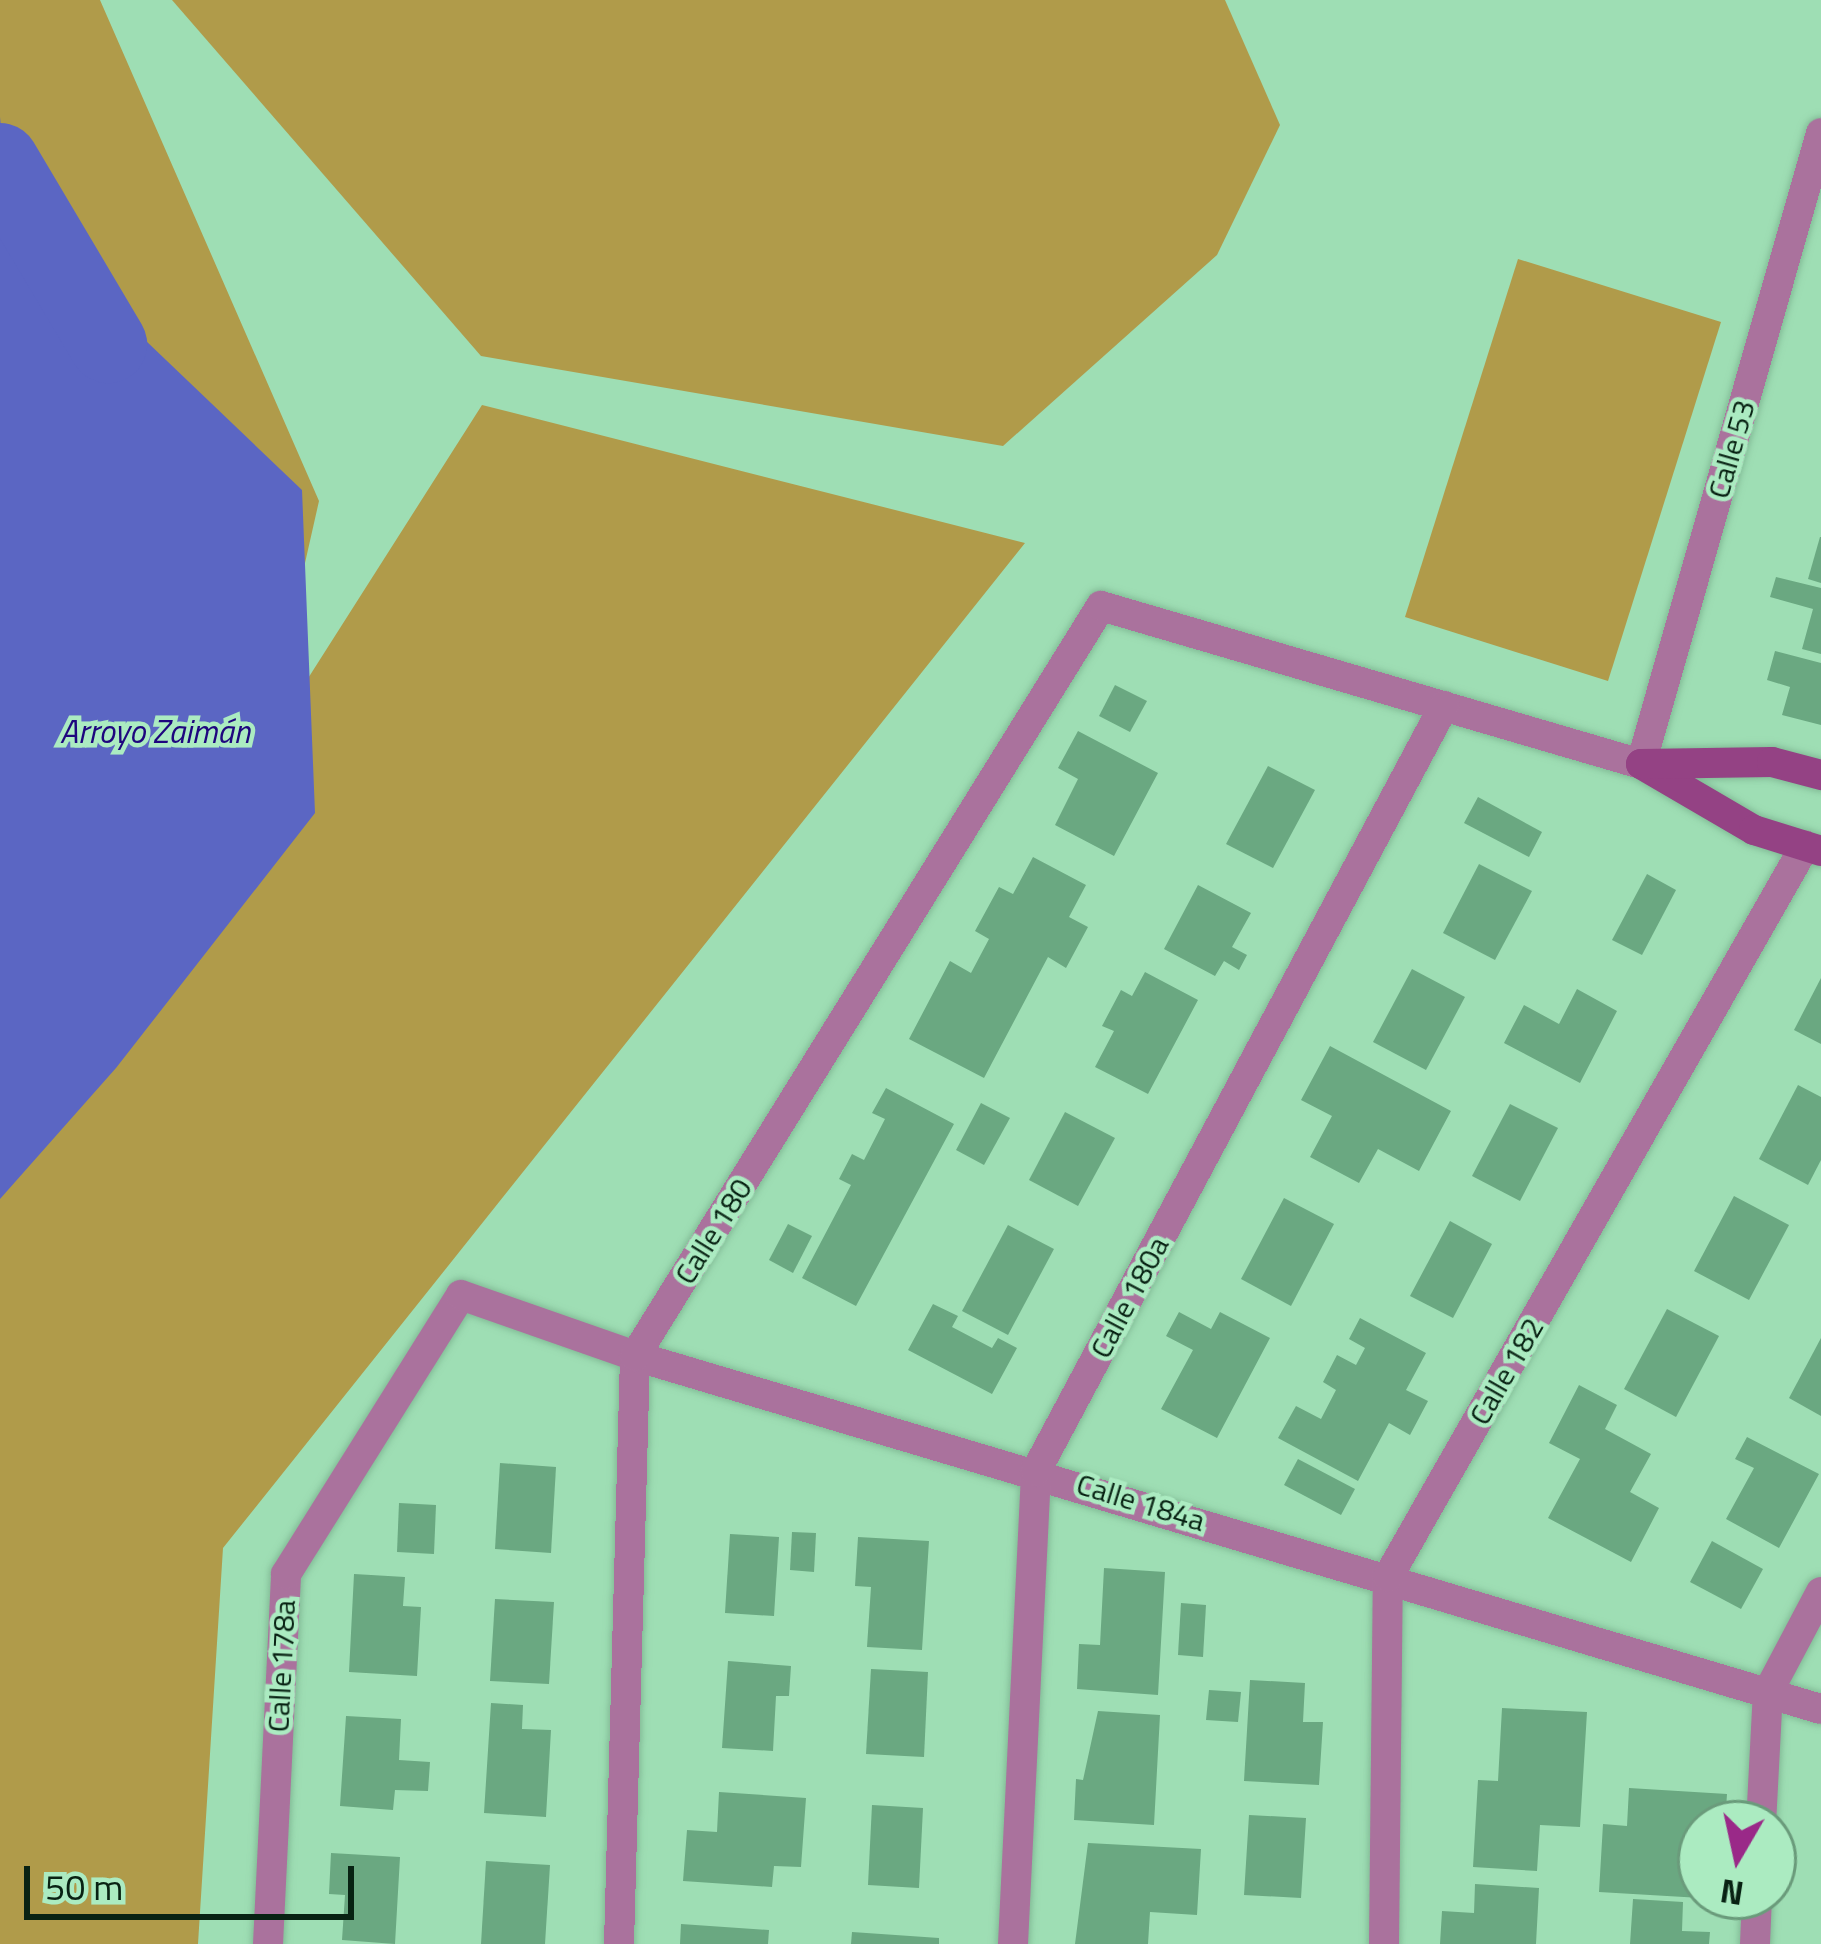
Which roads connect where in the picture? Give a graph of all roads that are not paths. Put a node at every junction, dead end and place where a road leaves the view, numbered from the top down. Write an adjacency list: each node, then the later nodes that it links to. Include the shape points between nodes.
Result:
1 (1821, 133): 3 (street, Calle 53)
2 (1444, 706): 3 (street); 7 (street, Calle 180, via 1101,606); 8 (street, Calle 180a)
3 (1641, 764): 4 (main road, via 1772,762); 5 (main road, via 1754,830)
4 (1821, 775)
5 (1813, 848): 9 (street, Calle 182)
6 (461, 1294): 7 (street, Calle 184a); 14 (street, Calle 178a, via 286,1574)
7 (635, 1356): 8 (street, Calle 184a); 15 (street)
8 (1036, 1471): 9 (street, Calle 184a); 16 (street, Calle 180a)
9 (1388, 1577): 11 (street, Calle 184a); 17 (street, Calle 182)
10 (1821, 1592): 11 (street)
11 (1768, 1692): 12 (street, Calle 184a); 13 (street)
12 (1821, 1709)
13 (1762, 1800)
14 (268, 1944)
15 (619, 1944)
16 (1013, 1944)
17 (1384, 1944)

